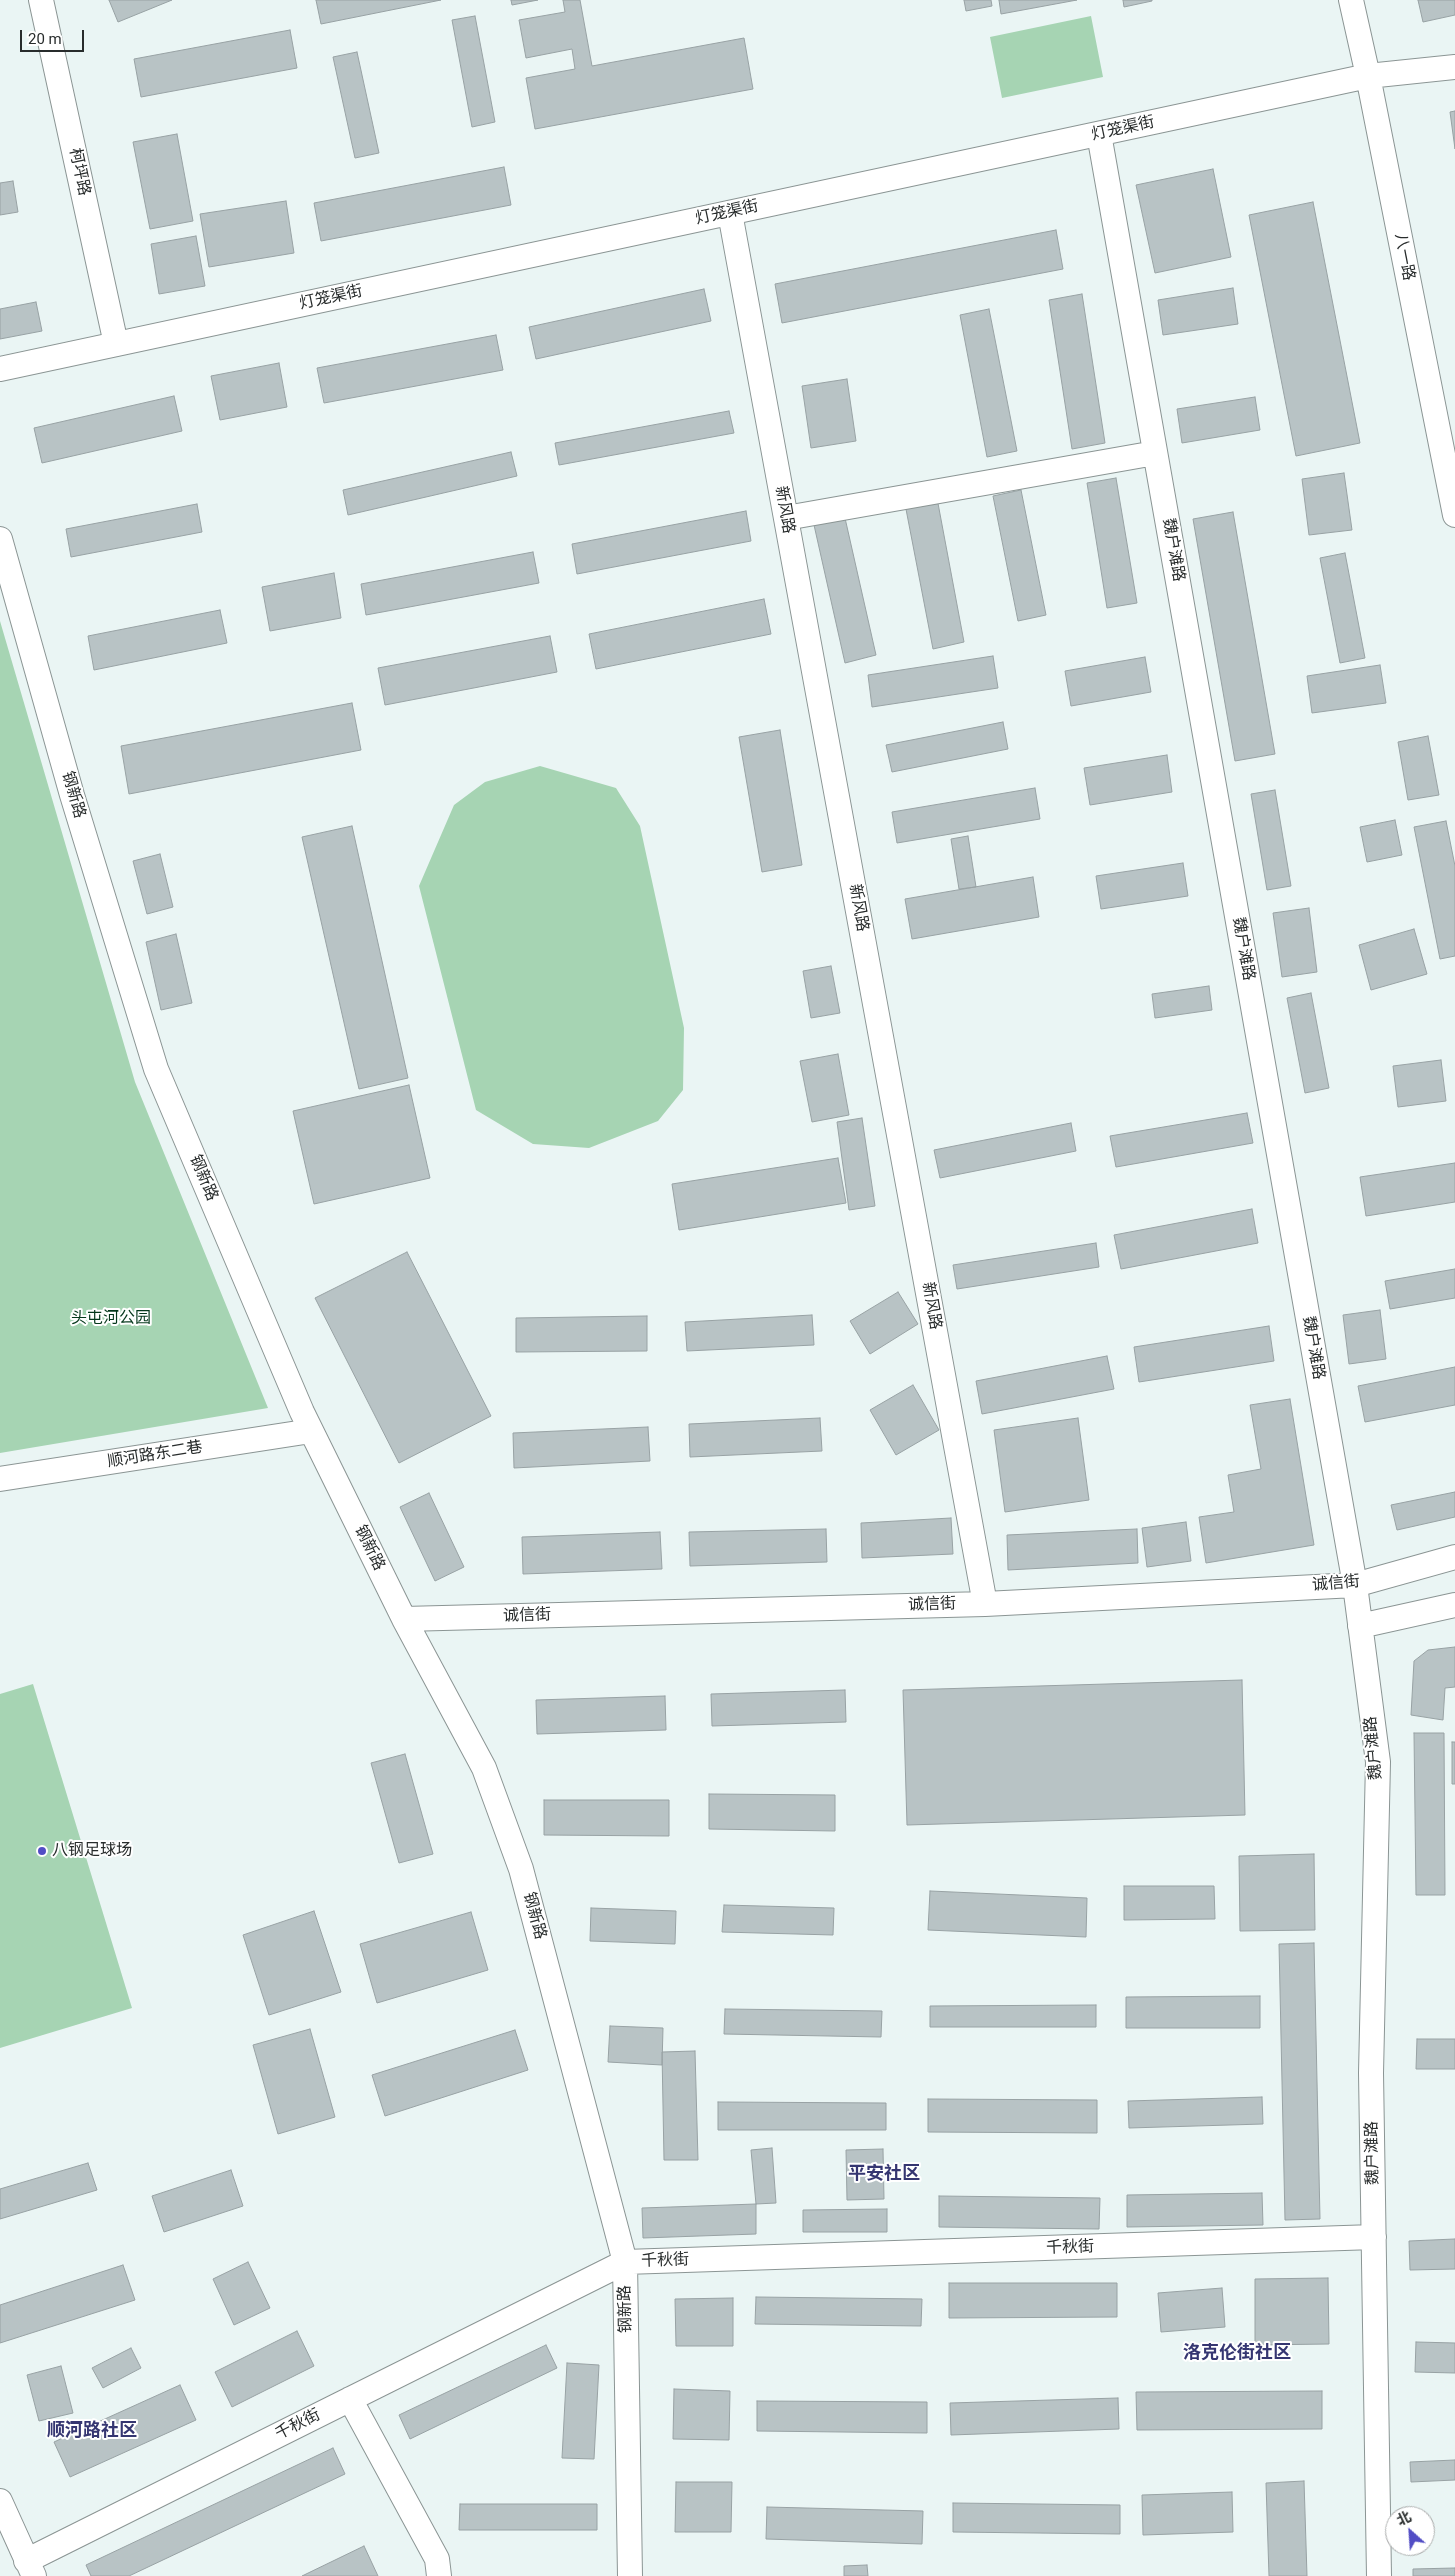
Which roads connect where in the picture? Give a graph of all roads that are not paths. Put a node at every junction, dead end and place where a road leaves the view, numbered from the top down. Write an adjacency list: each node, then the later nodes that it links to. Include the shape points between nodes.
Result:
1 (41, 0): 7 (street, 柯坪路)
2 (1351, 0): 4 (street, 八一路)
3 (1455, 67): 4 (street, 灯笼渠街)
4 (1368, 76): 5 (street, 灯笼渠街); 10 (street, 八一路)
5 (1099, 134): 6 (street, 灯笼渠街); 9 (street, 魏户滩路)
6 (730, 212): 7 (street, 灯笼渠街); 11 (street, 新风路)
7 (116, 344): 8 (street, 灯笼渠街)
8 (0, 369)
9 (1155, 453): 11 (street); 16 (street, 魏户滩路)
10 (1455, 515)
11 (786, 518): 17 (street, 新风路)
12 (0, 539): 13 (street, 钢新路, via 72,795 156,1068)
13 (311, 1431): 14 (street, 顺河路东二巷); 19 (street, 钢新路)
14 (0, 1479)
15 (1455, 1557): 16 (street, 诚信街)
16 (1355, 1585): 17 (street, 诚信街); 20 (street, 魏户滩路)
17 (985, 1604): 19 (street, 诚信街)
18 (1455, 1605): 20 (street)
19 (404, 1619): 22 (street, 钢新路, via 484,1768 521,1869)
20 (1360, 1626): 21 (street, 魏户滩路, via 1378,1762 1371,2073)
21 (1374, 2238): 22 (street, 千秋街); 28 (street, 魏户滩路)
22 (625, 2262): 23 (street, 千秋街); 27 (street, 钢新路)
23 (350, 2399): 25 (street, 千秋街); 26 (street, via 437,2559)
24 (0, 2501): 25 (street)
25 (30, 2568)
26 (439, 2576)
27 (630, 2576)
28 (1380, 2576)

